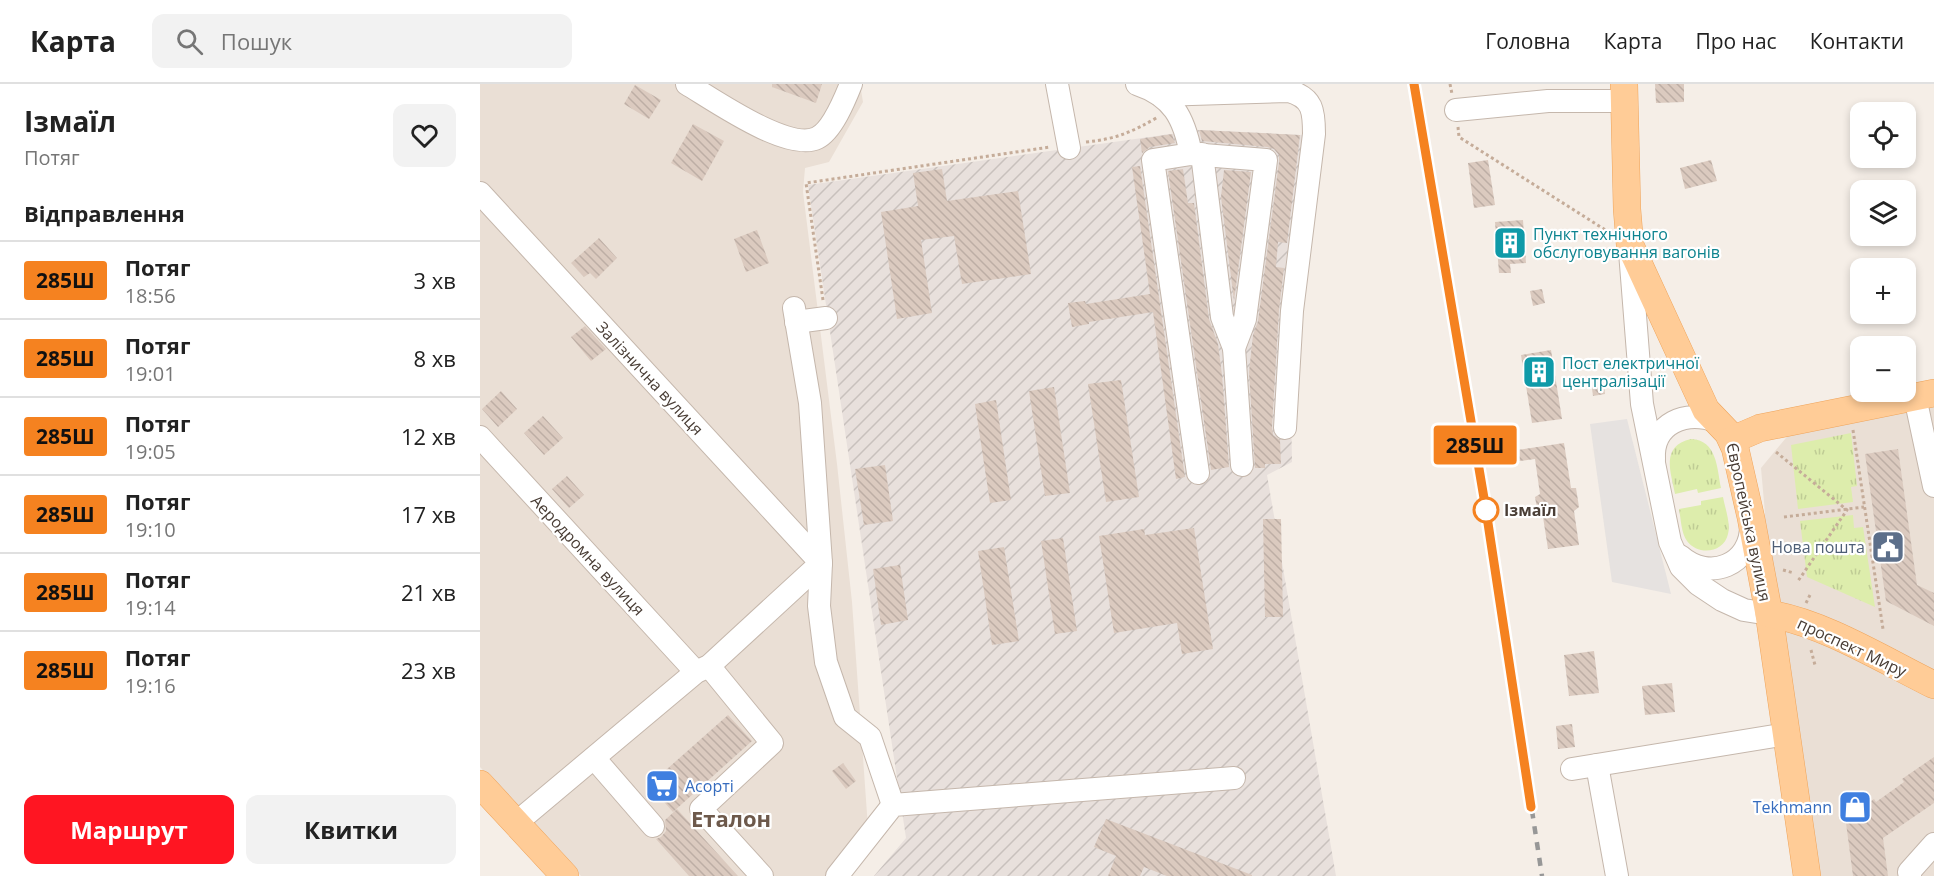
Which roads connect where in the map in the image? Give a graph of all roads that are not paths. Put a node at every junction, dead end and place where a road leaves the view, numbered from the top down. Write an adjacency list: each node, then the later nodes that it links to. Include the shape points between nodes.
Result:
1 (687, 84): 2 (street, via 770,132 803,142 818,138 829,126)
2 (852, 84)
3 (1056, 84): 8 (street)
4 (1137, 84): 6 (street)
5 (1624, 92): 7 (street); 11 (main road, Європейська вулиця)
6 (1168, 101): 9 (street); 17 (street, via 1289,91 1307,99 1311,107 1314,134 1292,311)
7 (1455, 110)
8 (1069, 146)
9 (1196, 154): 15 (street, via 1222,317); 15 (street, via 1266,160 1245,319); 22 (street, via 1153,160)
10 (480, 193): 26 (street, Залізнична вулиця)
11 (1630, 245): 13 (main road, Європейська вулиця); 14 (street)
12 (826, 318): 26 (street, via 795,315 810,403)
13 (1667, 326): 14 (street); 18 (main road, Європейська вулиця, via 1703,404)
14 (1636, 335): 20 (street, via 1642,404)
15 (1234, 348): 21 (street)
16 (1924, 395): 18 (main road, via 1760,428); 23 (street)
17 (1285, 428)
18 (1724, 431): 20 (street, via 1705,417 1693,416 1671,423 1656,441); 24 (main road, Європейська вулиця)
19 (480, 438): 28 (street, Аеродромна вулиця)
20 (1654, 464): 25 (street)
21 (1242, 465)
22 (1198, 473)
23 (1934, 486)
24 (1751, 518): 25 (street, via 1748,545 1727,565 1698,568); 27 (main road, Європейська вулиця)
25 (1674, 551): 27 (street, via 1698,584 1744,610)
26 (821, 563): 28 (street); 36 (street, via 819,606 826,662 845,717 870,737)
27 (1768, 615): 29 (main road, проспект Миру, via 1786,617 1827,632); 30 (main road, Європейська вулиця)
28 (702, 669): 31 (street); 41 (street, Аеродромна вулиця, via 772,743 701,809)
29 (1934, 685)
30 (1787, 734): 32 (street); 44 (main road, Європейська вулиця)
31 (594, 758): 37 (street); 38 (street)
32 (1597, 765): 33 (street); 43 (street)
33 (1572, 769)
34 (1234, 778): 36 (street)
35 (480, 784): 37 (main road)
36 (893, 805): 42 (street)
37 (516, 823): 40 (main road)
38 (653, 826)
39 (1934, 844): 45 (street, via 1909,872)
40 (565, 876)
41 (762, 876)
42 (837, 876)
43 (1617, 876)
44 (1807, 876)
45 (1910, 876)

